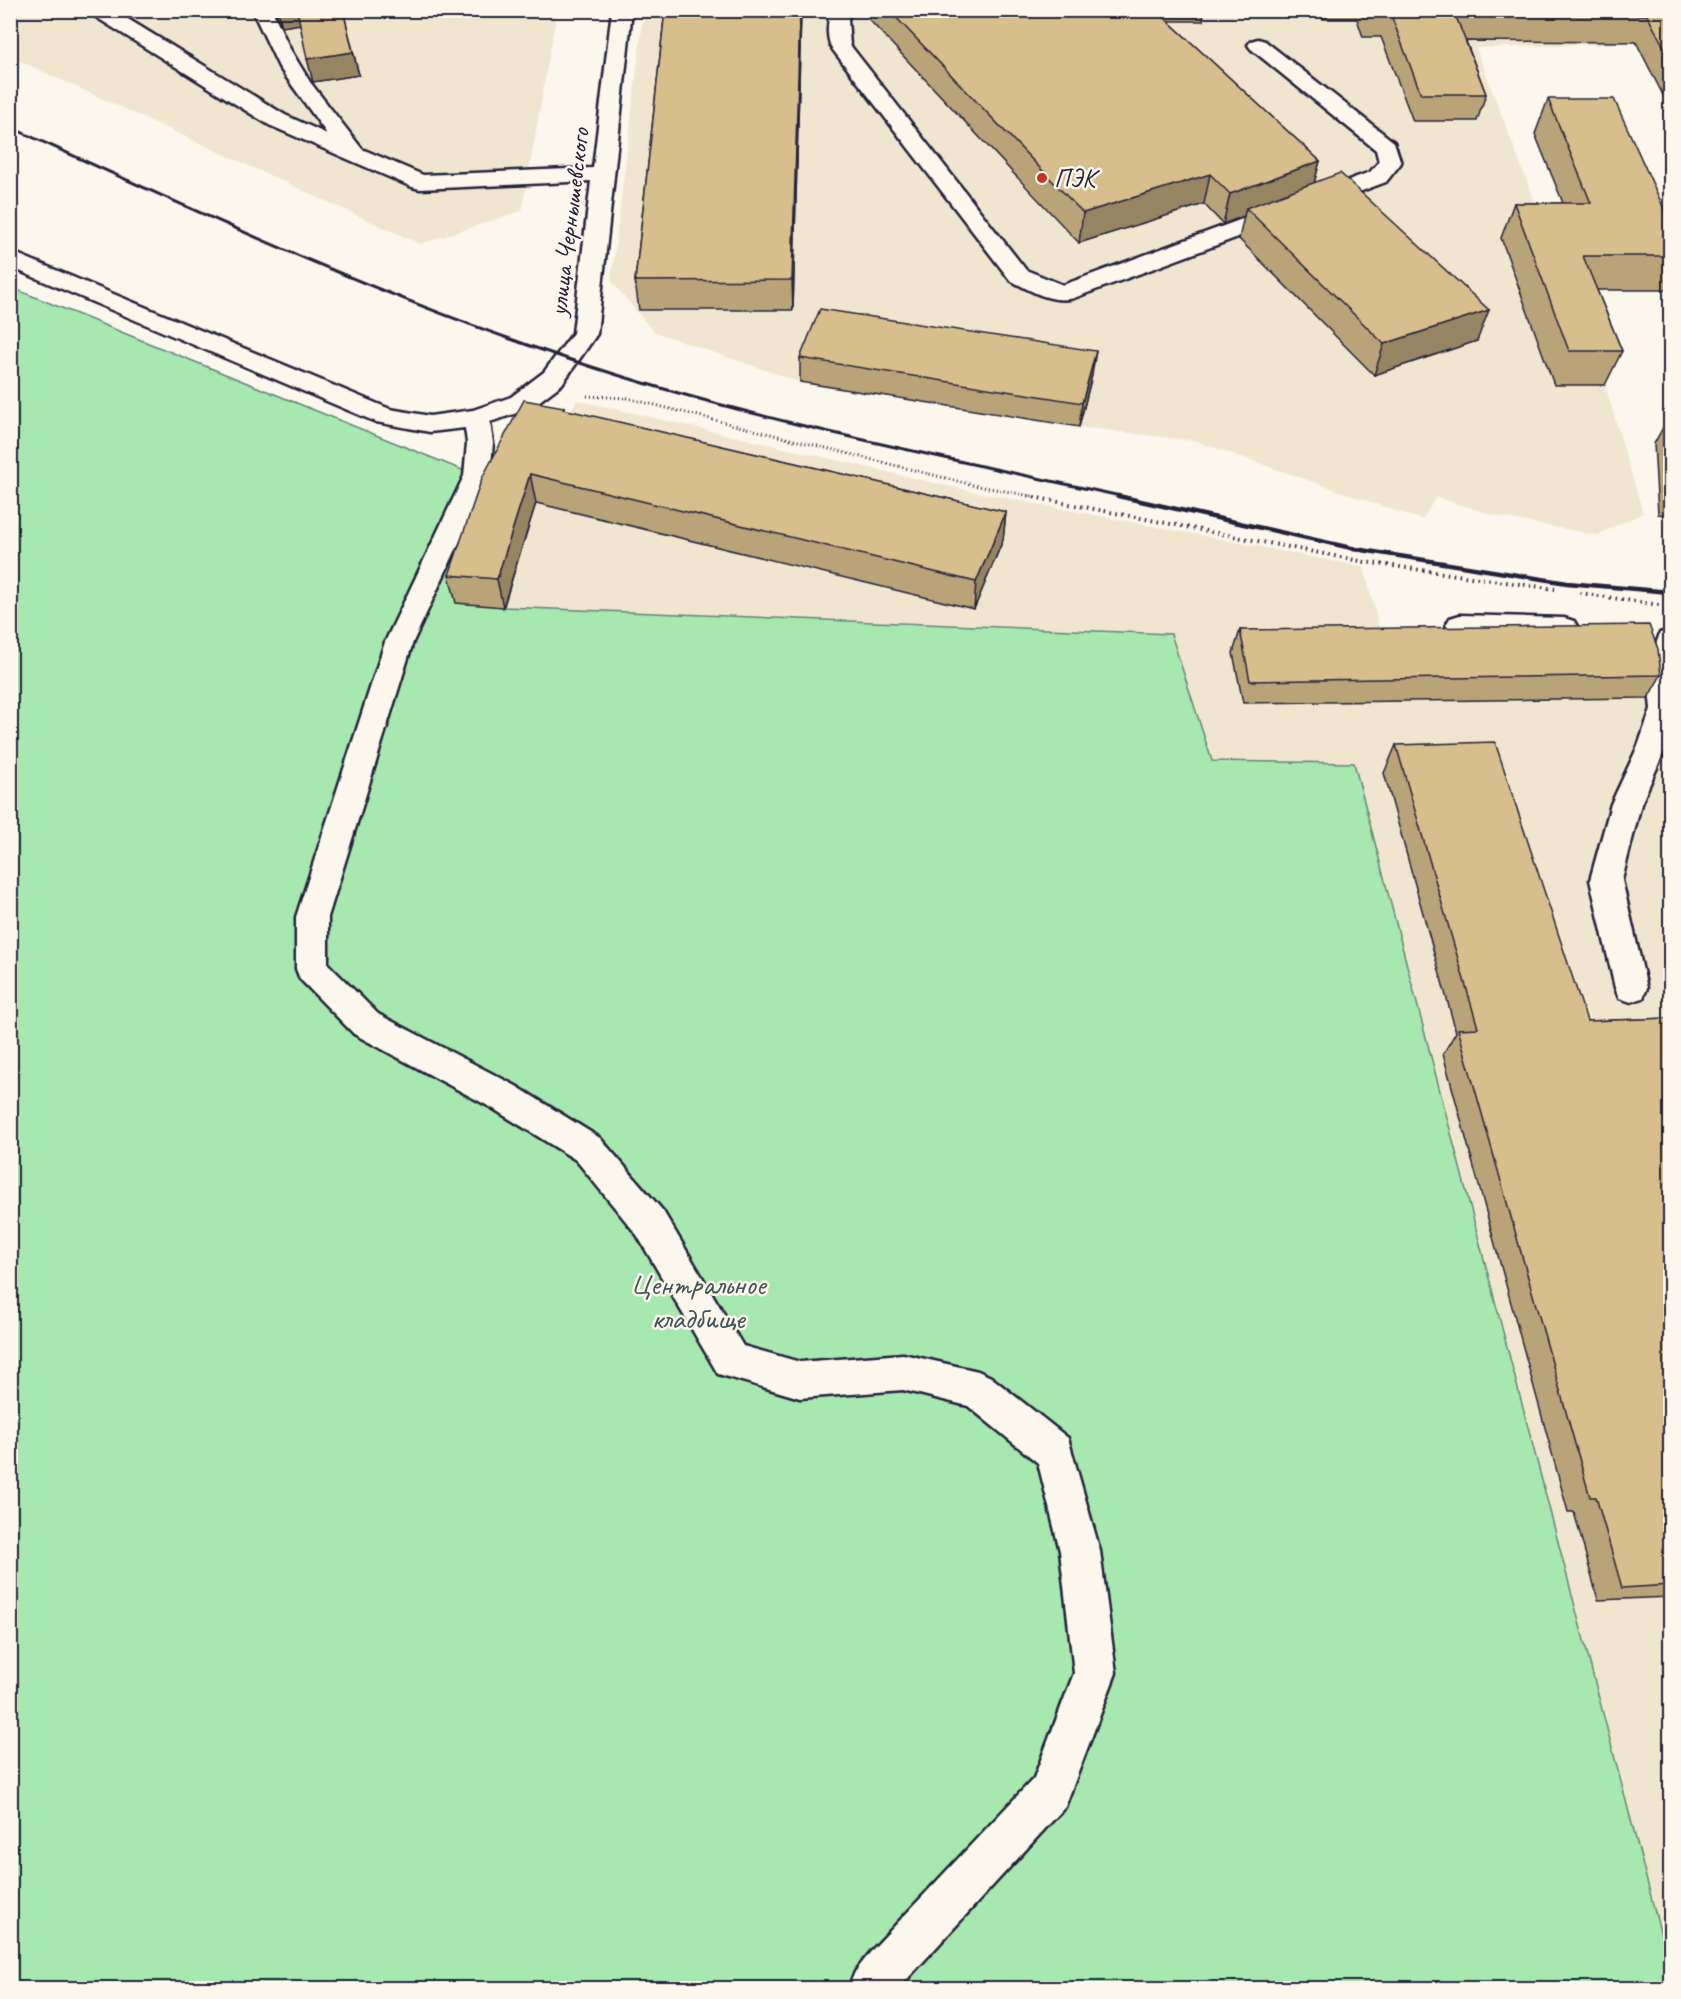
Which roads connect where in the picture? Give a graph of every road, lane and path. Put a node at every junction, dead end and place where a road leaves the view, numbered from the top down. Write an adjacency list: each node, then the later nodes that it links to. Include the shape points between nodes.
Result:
1 (98, 10): 6 (street, via 277,120)
2 (262, 10): 6 (street, via 275,44 316,109)
3 (622, 10): 7 (street, улица Чернышевского)
4 (841, 10): 5 (street, via 840,46 996,247 1018,274 1049,290 1065,293 1378,177 1390,163 1386,147)
5 (1258, 45)
6 (359, 156): 7 (street, via 420,182)
7 (603, 174): 9 (street, улица Чернышевского, via 585,334 553,378)
8 (10, 258): 10 (street, улица Чернышевского, via 385,416 430,423)
9 (520, 403): 10 (street, улица Чернышевского); 11 (path, via 574,395 627,398 973,485 1365,562)
10 (476, 418): 18 (street, via 480,443 477,476 399,642 312,917 312,969 366,1024 504,1097 588,1149 650,1223 731,1361 801,1380 903,1371 978,1390 1054,1452 1080,1551 1095,1673 1050,1792)
11 (1565, 591)
12 (1576, 593): 13 (path)
13 (1671, 607)
14 (1460, 625): 15 (street)
15 (1588, 628)
16 (1663, 633): 17 (street, via 1660,671 1666,709 1626,804 1606,880)
17 (1630, 988)
18 (871, 1989)

